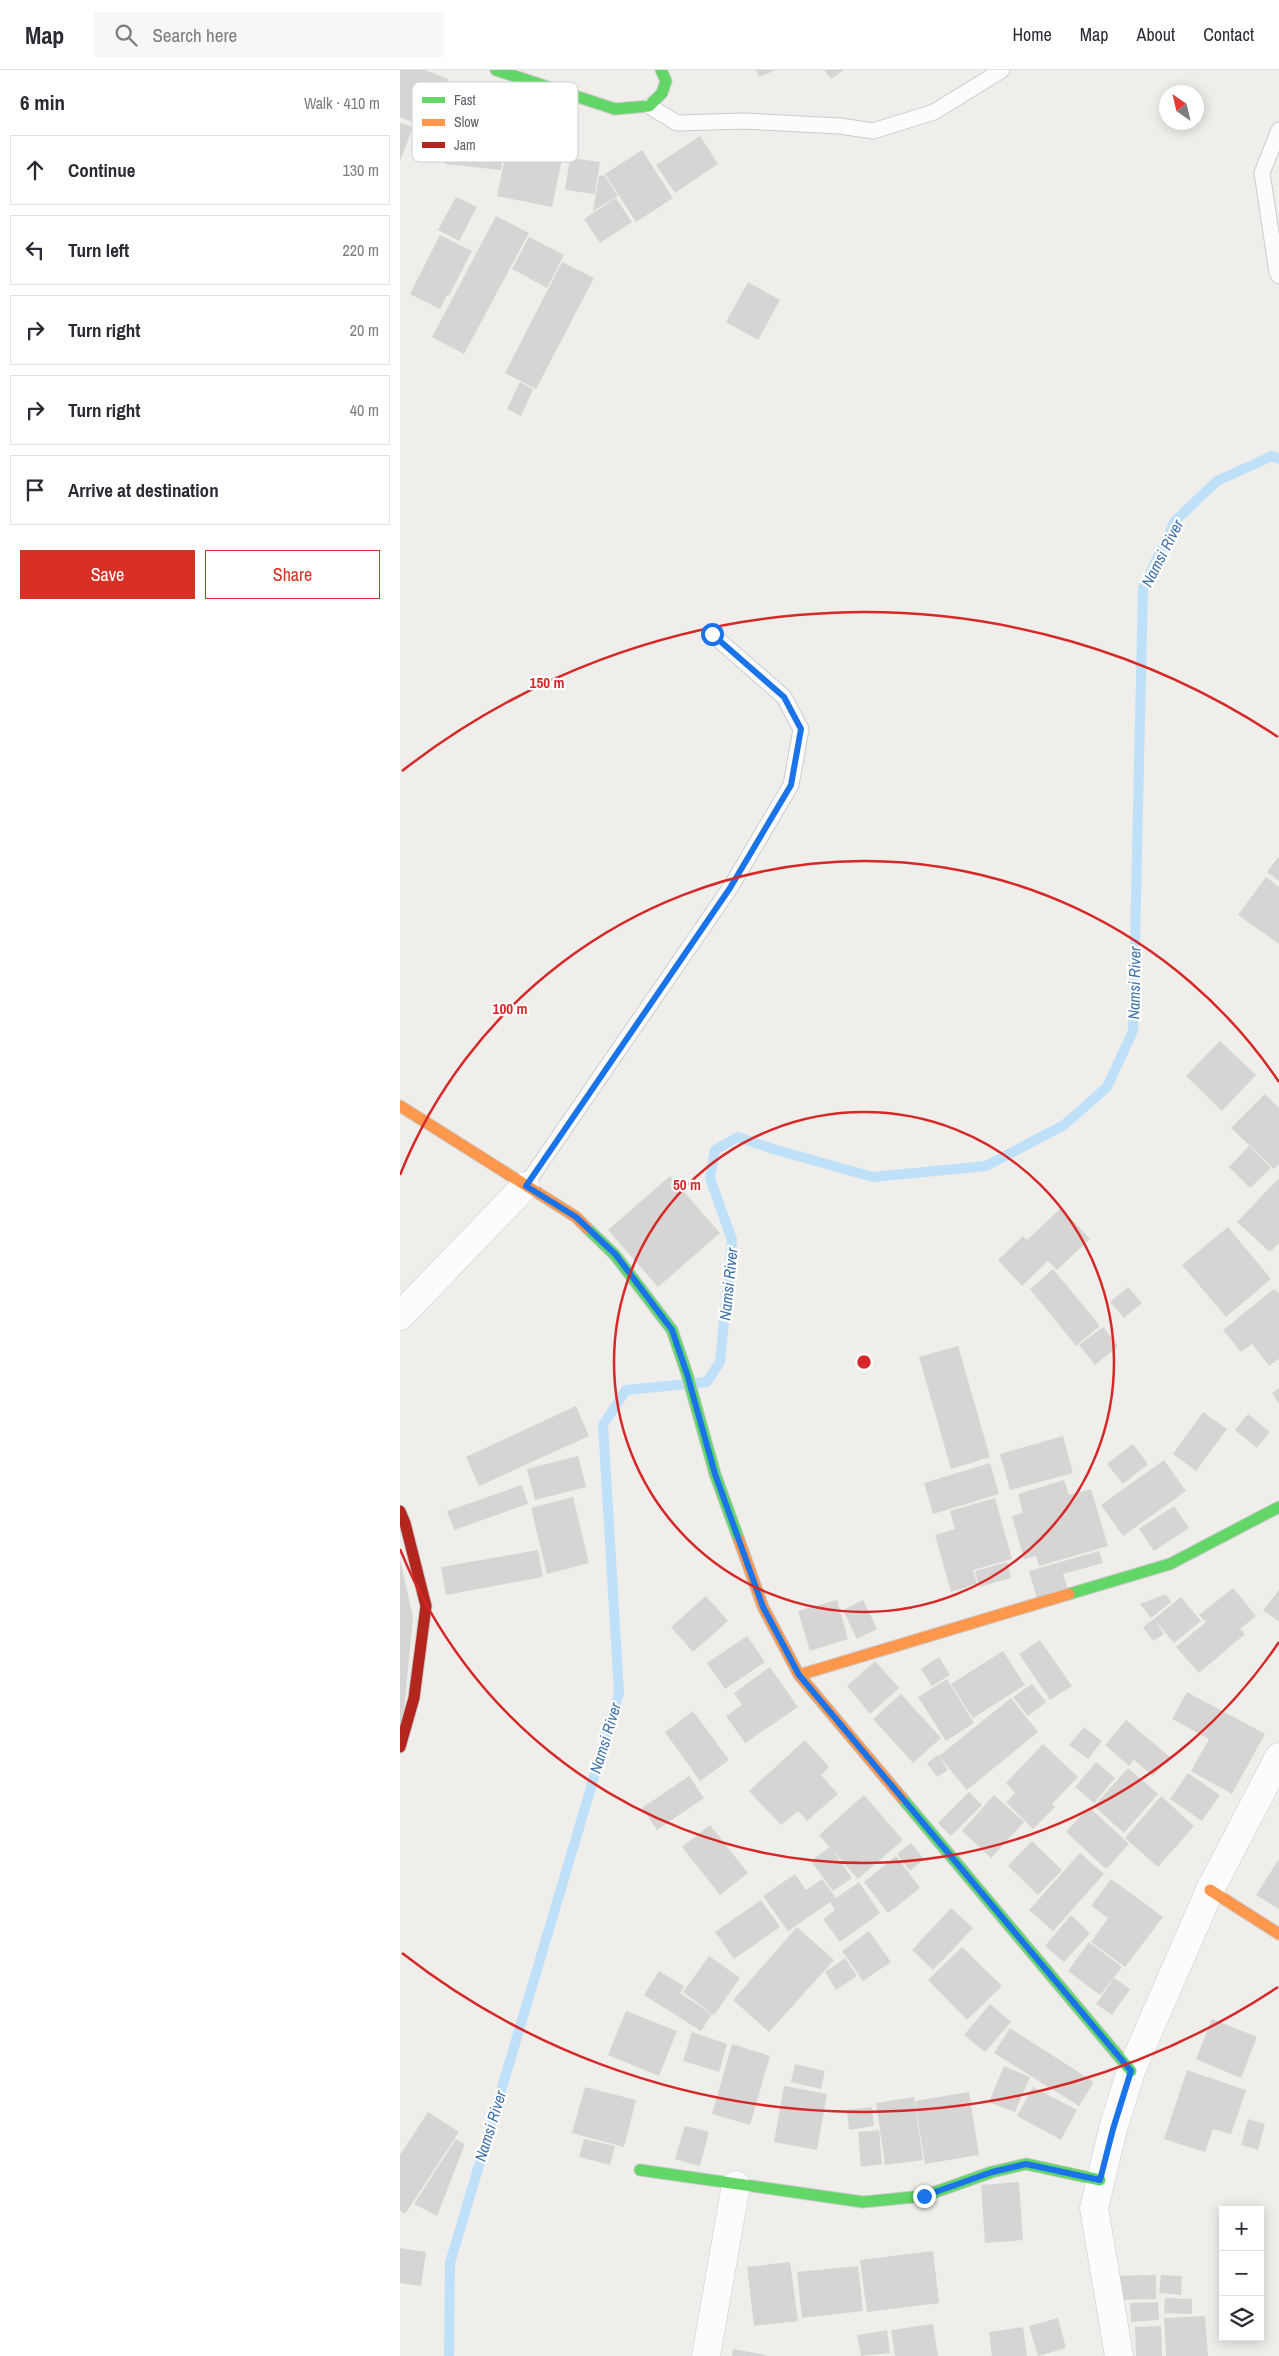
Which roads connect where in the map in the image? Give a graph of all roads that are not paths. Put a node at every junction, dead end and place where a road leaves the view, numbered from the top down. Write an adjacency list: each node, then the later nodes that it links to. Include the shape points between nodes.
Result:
1 (496, 70): 4 (street)
2 (661, 70): 6 (street, via 666,81 662,93)
3 (1002, 70): 6 (lane, via 934,112 873,131 744,121 677,123)
4 (533, 82)
5 (578, 97): 6 (street, via 615,109)
6 (649, 106)
7 (1279, 130): 8 (lane, via 1262,173)
8 (1279, 276)
9 (712, 634): 11 (lane, via 784,697 801,729 791,785 730,888)
10 (400, 1106): 11 (street)
11 (526, 1186): 12 (street); 15 (street, via 576,1217 616,1255 672,1330 715,1474 763,1607)
12 (400, 1316)
13 (1279, 1507): 15 (street, via 1170,1564)
14 (400, 1511): 16 (street, via 426,1606 414,1698)
15 (799, 1675): 20 (street)
16 (400, 1747)
17 (1279, 1757): 18 (street)
18 (1210, 1890): 19 (street); 20 (street)
19 (1279, 1934)
20 (1131, 2071): 22 (street)
21 (640, 2170): 23 (street)
22 (1100, 2180): 23 (street, via 1026,2164 992,2172 924,2196 863,2202); 25 (street, via 1094,2208)
23 (736, 2185): 24 (street)
24 (706, 2356)
25 (1119, 2356)

